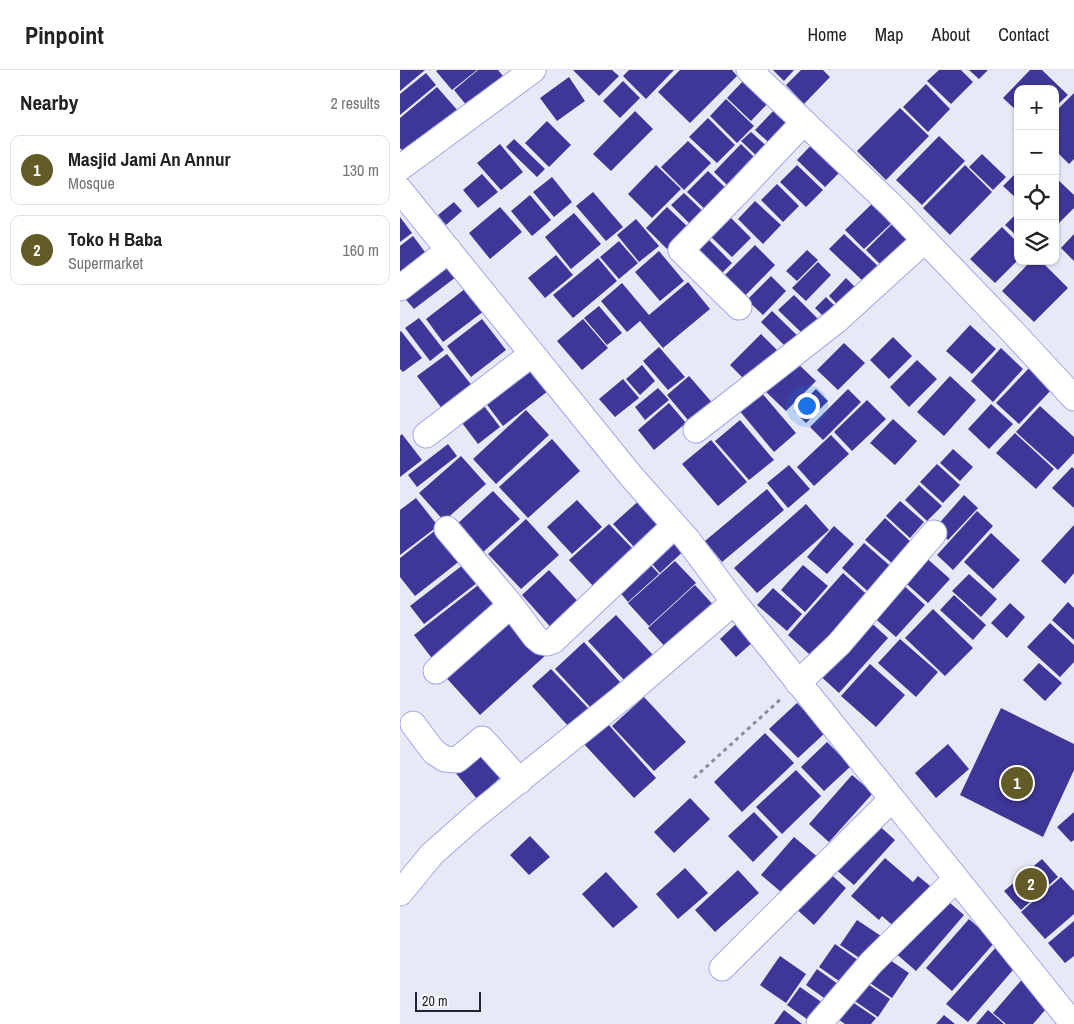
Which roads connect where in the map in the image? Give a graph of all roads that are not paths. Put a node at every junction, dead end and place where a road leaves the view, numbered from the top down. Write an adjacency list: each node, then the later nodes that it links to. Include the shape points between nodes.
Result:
1 (534, 70): 4 (street)
2 (749, 70): 3 (street)
3 (804, 122): 6 (street); 9 (street, via 681,250)
4 (400, 168)
5 (400, 190): 7 (street)
6 (925, 240): 11 (street); 12 (street, via 843,315)
7 (448, 250): 8 (street); 10 (street)
8 (400, 288)
9 (739, 307)
10 (532, 354): 13 (street); 14 (street)
11 (1074, 398)
12 (696, 430)
13 (426, 435)
14 (674, 526): 17 (street); 18 (street, via 553,641 541,642 535,637)
15 (447, 529): 18 (street)
16 (934, 533): 20 (street, via 839,644)
17 (734, 602): 20 (street); 22 (street)
18 (511, 604): 19 (street)
19 (436, 671)
20 (798, 683): 23 (street)
21 (413, 724): 22 (street, via 434,752 445,759 457,760 482,739)
22 (520, 781): 25 (street, via 432,854)
23 (892, 799): 24 (street); 26 (street)
24 (956, 879): 27 (street, via 871,963); 28 (street)
25 (400, 892)
26 (722, 968)
27 (819, 1024)
28 (1073, 1024)

